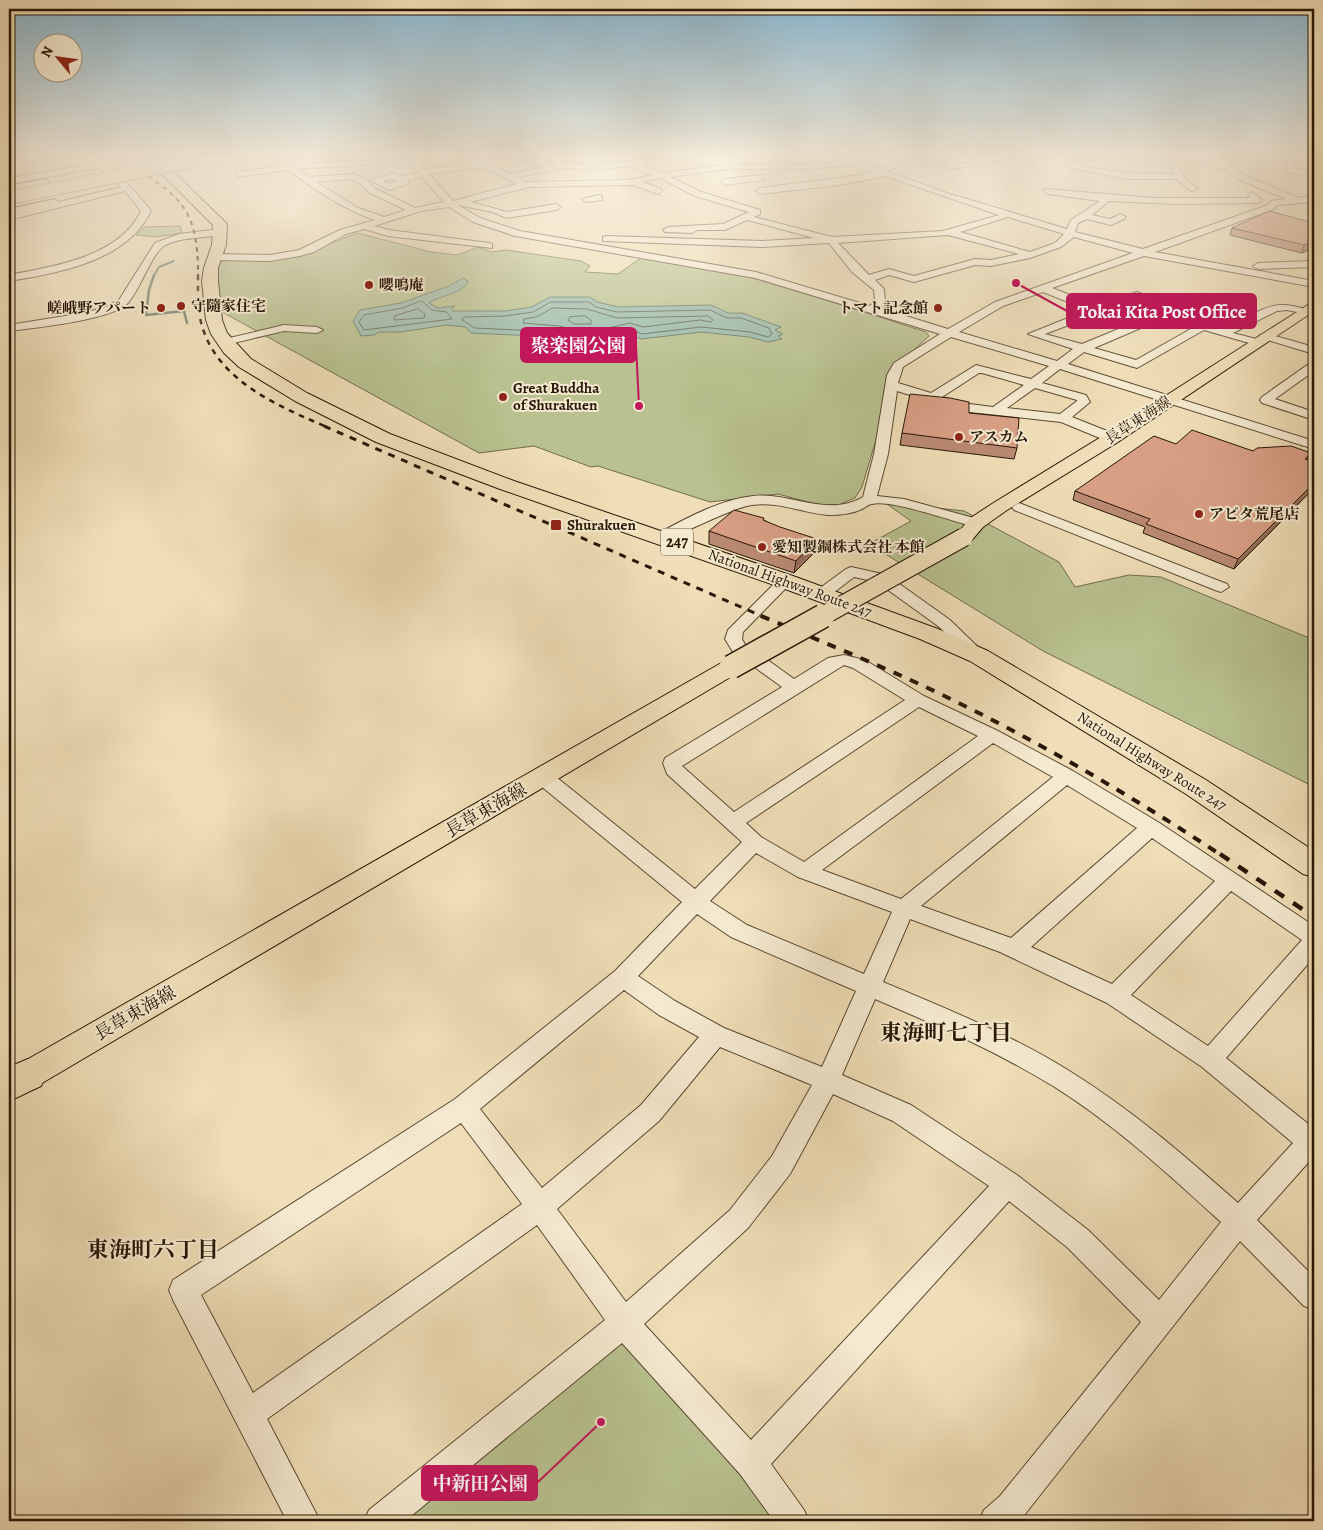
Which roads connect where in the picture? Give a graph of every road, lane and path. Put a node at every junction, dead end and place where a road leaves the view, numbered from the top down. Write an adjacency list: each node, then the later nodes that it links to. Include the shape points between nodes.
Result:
1 (139, 227): 22 (street)
2 (220, 227): 15 (highway)
3 (360, 227): 32 (street, via 338,233 300,253 270,258)
4 (368, 227): 20 (street)
5 (415, 227): 20 (street)
6 (500, 227): 19 (street)
7 (693, 227): 14 (street, via 692,230)
8 (784, 227): 24 (street)
9 (964, 227): 17 (street)
10 (1051, 227): 18 (street)
11 (1072, 227): 18 (street)
12 (1211, 227): 30 (street)
13 (625, 228): 23 (street)
14 (660, 229)
15 (220, 232): 25 (street); 32 (highway, National Highway Route 247 / 247)
16 (464, 232): 21 (street, via 446,239)
17 (950, 232): 24 (street); 31 (street)
18 (1070, 233): 30 (street); 31 (street, via 1058,245)
19 (518, 234): 26 (street); 28 (street)
20 (405, 235): 21 (street)
21 (445, 236): 28 (street)
22 (125, 239): 25 (street); 36 (street, via 84,259)
23 (622, 239): 26 (street, via 586,240); 27 (street)
24 (831, 240): 27 (street); 37 (street, via 856,270)
25 (164, 242): 45 (street, via 154,249 119,305 99,313)
26 (578, 244): 33 (street)
27 (735, 244): 33 (street)
28 (495, 246): 29 (street)
29 (592, 251)
30 (1141, 252): 35 (street); 39 (street)
31 (1030, 255): 37 (street, via 992,263 975,262 914,280 889,272)
32 (215, 257): 50 (highway, National Highway Route 247 / 247, via 210,281 214,320)
33 (713, 260): 40 (street)
34 (1314, 264): 35 (street)
35 (1230, 269): 38 (street)
36 (9, 278)
37 (868, 279): 40 (street, via 879,289 880,302)
38 (1314, 284)
39 (1042, 288): 41 (street); 47 (street, via 995,306)
40 (873, 309): 47 (street)
41 (1095, 309): 42 (street, via 1133,295); 51 (street, via 1034,334)
42 (1171, 311): 44 (street); 51 (street)
43 (1311, 311): 48 (street, via 1279,307); 49 (main road, 長草東海線)
44 (1204, 326): 48 (street); 51 (street, via 1137,364)
45 (9, 328)
46 (317, 330): 50 (street, via 284,328)
47 (952, 332): 53 (street); 56 (street, via 898,365)
48 (1220, 333): 49 (street)
49 (1266, 339): 52 (street); 58 (main road, 長草東海線); 58 (main road, 長草東海線)
50 (225, 342): 67 (highway, National Highway Route 247 / 247, via 246,364 285,388 383,438)
51 (1081, 348): 53 (street)
52 (1314, 351)
53 (1060, 365): 55 (street); 58 (street)
54 (1314, 366): 60 (street, via 1266,400)
55 (1033, 384): 57 (street, via 979,369); 59 (street); 61 (street, via 1082,398 1084,402)
56 (891, 385): 57 (street); 64 (street, via 881,454)
57 (932, 398): 59 (street, via 961,407)
58 (1176, 400): 62 (main road, 長草東海線); 63 (street); 65 (main road, 長草東海線)
59 (995, 411): 61 (street)
60 (1314, 416)
61 (1063, 418): 62 (street)
62 (1112, 438): 66 (main road, 長草東海線)
63 (1314, 445)
64 (869, 499): 66 (street, via 904,503); 67 (street, via 852,508 826,510 766,499 738,503 705,514)
65 (1019, 507): 66 (main road, 長草東海線, via 986,528); 69 (street)
66 (970, 530): 72 (main road, 長草東海線, bridge)
67 (662, 537): 68 (highway, National Highway Route 247 / 247)
68 (785, 581): 70 (highway, National Highway Route 247 / 247); 72 (street, via 736,630 733,636)
69 (1220, 587)
70 (822, 594): 71 (highway, National Highway Route 247 / 247); 71 (street, via 851,572 882,578 944,623)
71 (979, 656): 82 (highway, National Highway Route 247 / 247, via 1196,787)
72 (735, 658): 78 (main road, 長草東海線)
73 (763, 665): 74 (street)
74 (793, 687): 75 (street, via 834,662 852,661); 79 (street, via 672,763 674,769)
75 (918, 700): 76 (street); 79 (street)
76 (992, 735): 77 (street); 83 (street)
77 (1066, 776): 80 (street); 86 (street)
78 (543, 777): 85 (street); 96 (main road, 長草東海線)
79 (732, 823): 81 (street)
80 (1151, 827): 84 (street); 89 (street)
81 (754, 842): 83 (street); 85 (street)
82 (1314, 866)
83 (805, 872): 86 (street)
84 (1230, 879): 87 (street); 92 (street)
85 (696, 902): 90 (street); 91 (street, via 739,931)
86 (904, 908): 89 (street); 91 (street)
87 (1314, 937)
88 (1314, 942): 94 (street)
89 (1015, 948): 92 (street)
90 (622, 977): 93 (street, via 667,1008); 97 (street)
91 (870, 985): 95 (street); 101 (street, via 979,1033 1062,1079 1150,1141)
92 (1115, 996): 94 (street)
93 (716, 1035): 95 (street); 100 (street, via 650,1113)
94 (1210, 1060): 98 (street)
95 (828, 1080): 99 (street, via 902,1113); 104 (street, via 781,1165 739,1220)
96 (15, 1082)
97 (464, 1107): 100 (street); 105 (street, via 183,1290)
98 (1312, 1140): 101 (street)
99 (1008, 1184): 103 (street, via 1078,1240); 106 (street)
100 (540, 1207): 104 (street); 105 (street)
101 (1239, 1221): 102 (street); 103 (street)
102 (1314, 1296)
103 (1159, 1320): 110 (street, via 1010,1507)
104 (624, 1323): 106 (street); 108 (street)
105 (248, 1414): 107 (street)
106 (752, 1463): 109 (street)
107 (304, 1521)
108 (380, 1521)
109 (793, 1521)
110 (995, 1521)

